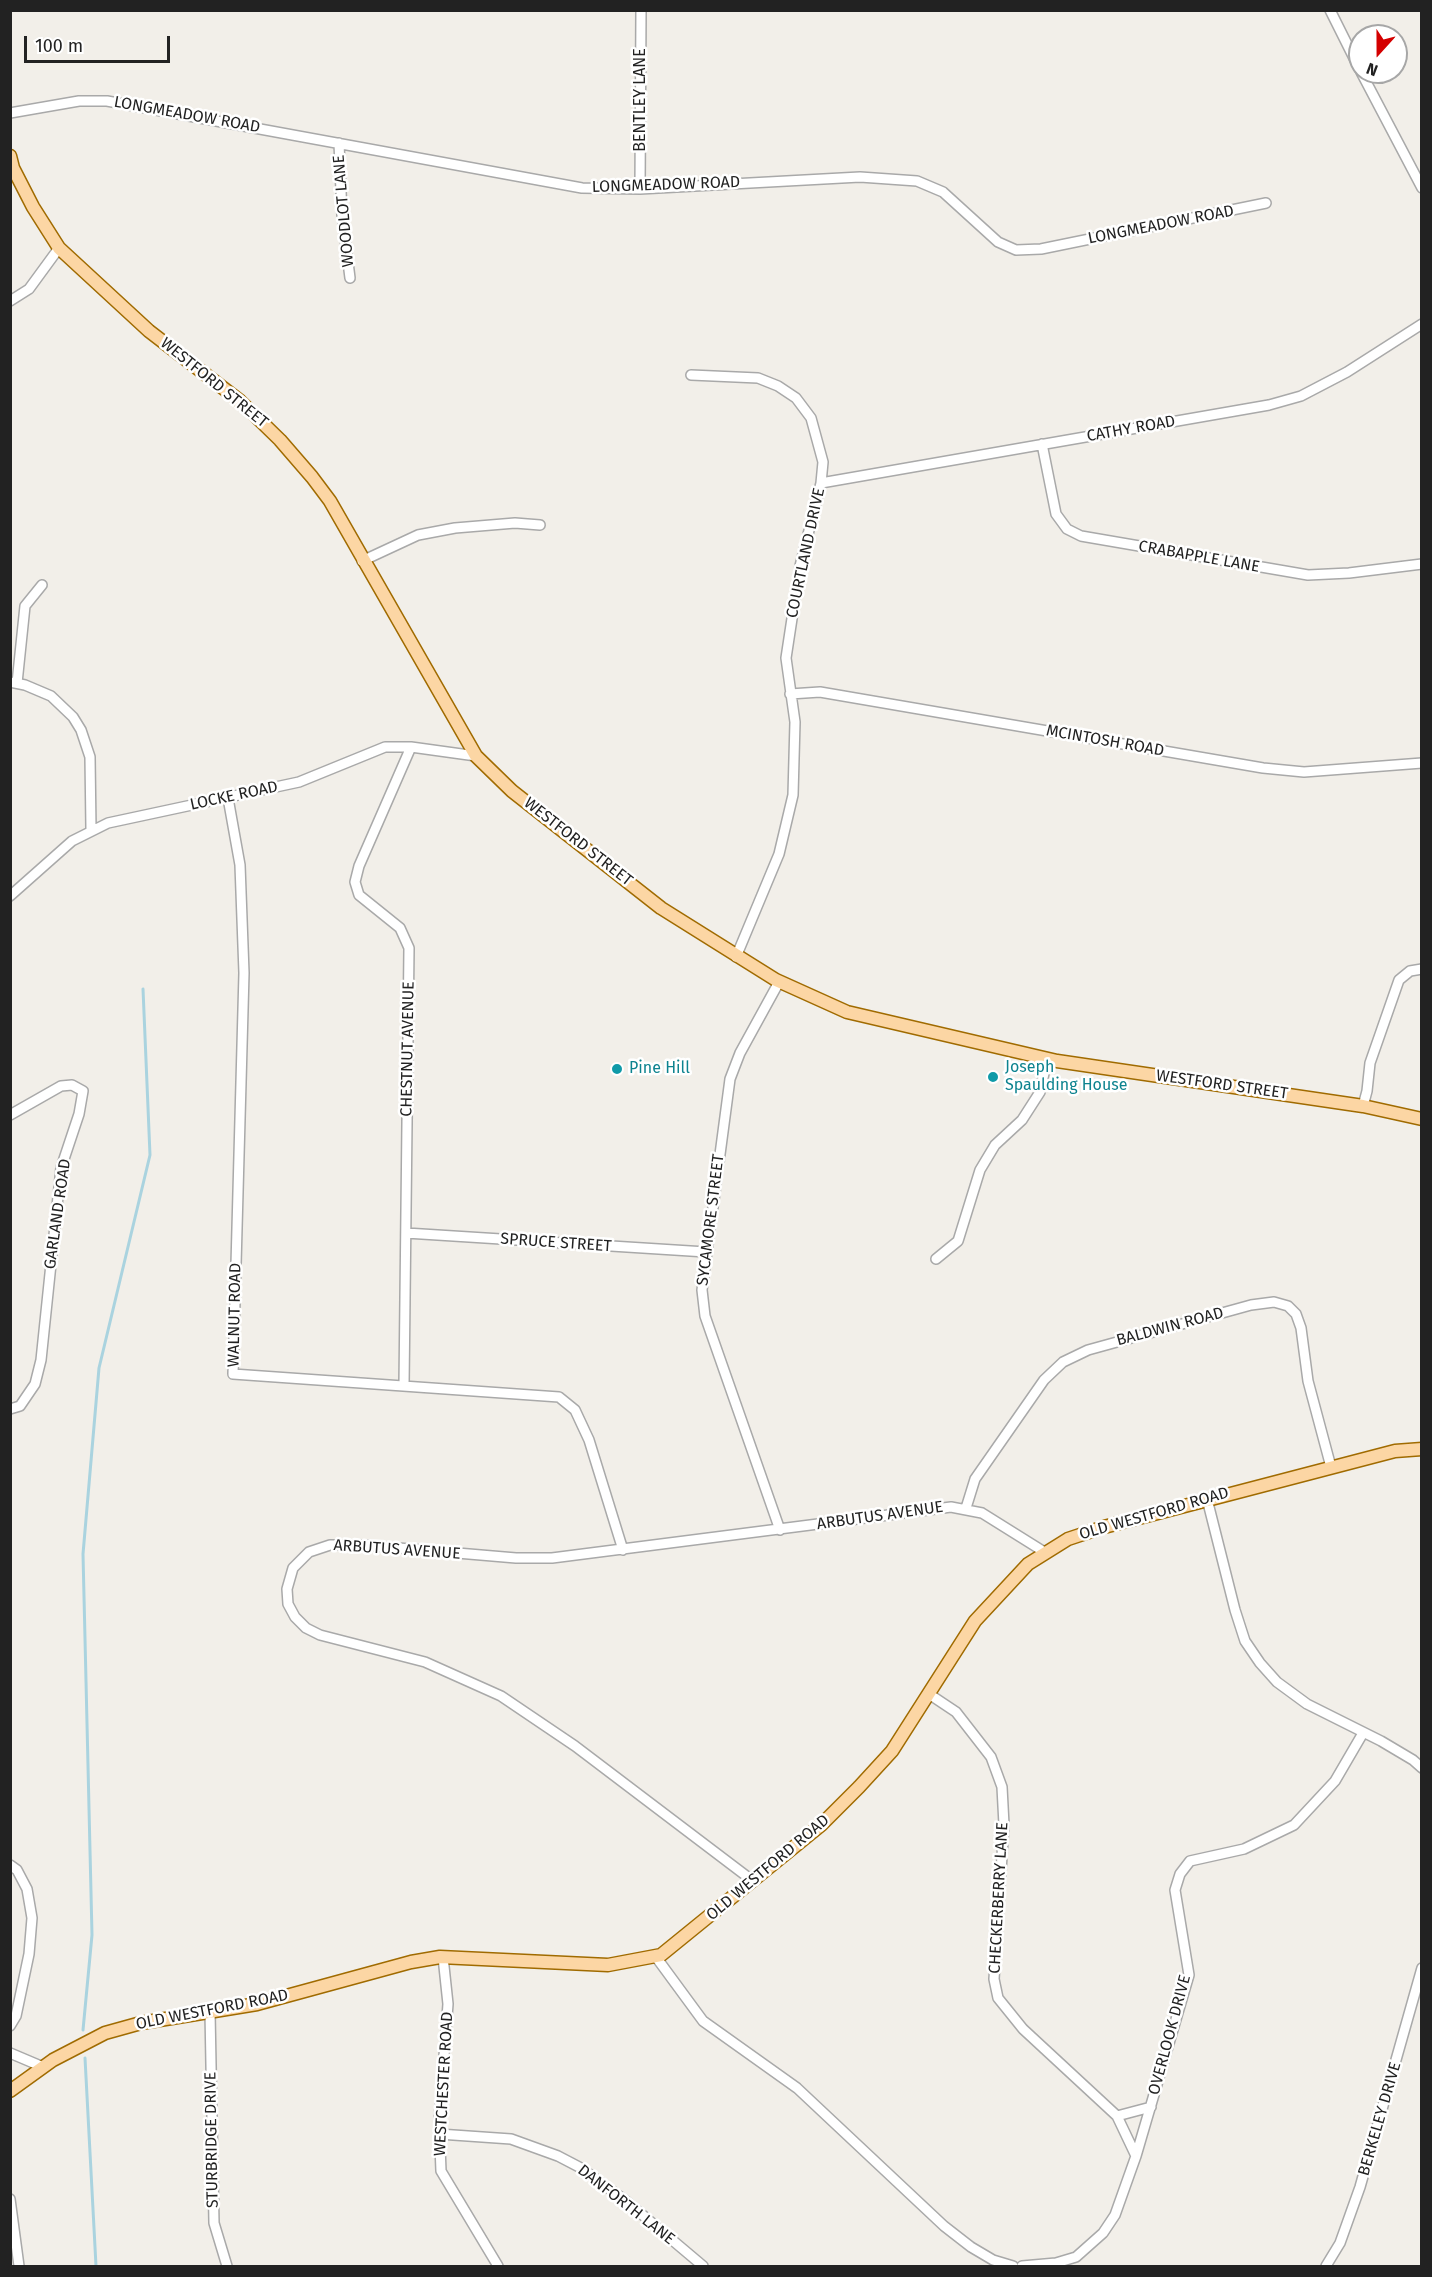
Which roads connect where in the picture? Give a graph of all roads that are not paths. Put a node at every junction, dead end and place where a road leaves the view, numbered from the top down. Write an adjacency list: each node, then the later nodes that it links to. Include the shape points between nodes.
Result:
1 (641, 10): 9 (street, BENTLEY LANE)
2 (1330, 10): 3 (street)
3 (1348, 45)
4 (1368, 84): 8 (street)
5 (10, 113): 6 (street, LONGMEADOW ROAD, via 79,100 107,101)
6 (339, 143): 9 (street, LONGMEADOW ROAD, via 582,188); 12 (street, WOODLOT LANE)
7 (10, 156): 11 (main road, WESTFORD STREET, via 33,207)
8 (1422, 188)
9 (640, 189): 10 (street, LONGMEADOW ROAD, via 860,177 916,181 949,196 998,242 1016,250 1041,249)
10 (1266, 203)
11 (59, 248): 13 (street, via 29,289); 19 (main road, WESTFORD STREET, via 124,309 240,401 280,440 330,501)
12 (350, 278)
13 (10, 301)
14 (1422, 324): 16 (street, CATHY ROAD, via 1301,396 1269,405)
15 (691, 375): 17 (street, COURTLAND DRIVE, via 758,378 796,398 811,418 820,448)
16 (1042, 444): 17 (street, CATHY ROAD); 20 (street, CRABAPPLE LANE, via 1056,514 1067,529 1081,536 1308,575)
17 (821, 483): 23 (street, COURTLAND DRIVE, via 791,617 786,658)
18 (540, 525): 19 (street, via 515,523 418,535)
19 (362, 561): 25 (main road, WESTFORD STREET)
20 (1422, 564)
21 (42, 585): 22 (street, via 25,606)
22 (14, 682): 28 (street, via 51,696 81,730 90,757)
23 (790, 694): 26 (street, MCINTOSH ROAD, via 820,692 1263,768 1304,772); 30 (street, COURTLAND DRIVE, via 795,722 795,768 787,828)
24 (411, 747): 25 (street, LOCKE ROAD); 27 (street, LOCKE ROAD, via 377,750 299,782); 37 (street, CHESTNUT AVENUE, via 355,882 359,895 400,928 409,948)
25 (476, 756): 30 (main road, WESTFORD STREET, via 512,791 661,908)
26 (1422, 763)
27 (228, 798): 28 (street, LOCKE ROAD); 40 (street, WALNUT ROAD, via 240,865 244,973 233,1374)
28 (91, 829): 29 (street, LOCKE ROAD, via 62,848)
29 (10, 896)
30 (735, 957): 32 (main road, WESTFORD STREET)
31 (1422, 969): 34 (street, via 1410,971 1399,980 1370,1063)
32 (779, 982): 33 (main road, WESTFORD STREET, via 847,1012); 38 (street, SYCAMORE STREET, via 730,1079)
33 (1047, 1059): 34 (main road, WESTFORD STREET); 39 (street, via 1040,1092 1022,1120 995,1145 980,1170 958,1241)
34 (1363, 1106): 36 (main road, WESTFORD STREET)
35 (10, 1114): 41 (street, GARLAND ROAD, via 61,1086 72,1085 83,1091 61,1168 41,1360 35,1384 20,1406)
36 (1422, 1119)
37 (406, 1233): 38 (street, SPRUCE STREET); 40 (street, CHESTNUT AVENUE)
38 (706, 1252): 46 (street, SYCAMORE STREET, via 702,1290 705,1316)
39 (936, 1259)
40 (404, 1385): 47 (street, WALNUT ROAD, via 535,1394 568,1402 589,1440)
41 (10, 1409)
42 (1422, 1449): 43 (main road, OLD WESTFORD ROAD, via 1395,1451)
43 (1331, 1467): 44 (main road, OLD WESTFORD ROAD); 45 (street, BALDWIN ROAD, via 1308,1381 1301,1328 1288,1306 1274,1302 1121,1340 1062,1362 1044,1380 975,1479)
44 (1207, 1499): 48 (main road, OLD WESTFORD ROAD, via 1104,1527 1068,1539); 50 (street, via 1245,1641 1260,1664 1307,1704)
45 (966, 1508): 46 (street, ARBUTUS AVENUE, via 897,1513); 48 (street, ARBUTUS AVENUE, via 982,1513)
46 (780, 1530): 47 (street, ARBUTUS AVENUE)
47 (623, 1550): 53 (street, ARBUTUS AVENUE, via 561,1558 516,1558 330,1545 309,1552 297,1562 290,1574 287,1596 295,1617 312,1632 425,1662 474,1682 518,1707 576,1746)
48 (1046, 1552): 49 (main road, OLD WESTFORD ROAD, via 1028,1564 989,1604)
49 (929, 1694): 53 (main road, OLD WESTFORD ROAD, via 892,1750 859,1787 821,1825); 63 (street, CHECKERBERRY LANE, via 956,1712 991,1757 1002,1787 1004,1826 994,1979 998,1998 1023,2029)
50 (1363, 1733): 51 (street); 62 (street, OVERLOOK DRIVE, via 1335,1781 1294,1825 1244,1848 1190,1861 1180,1874 1175,1890 1189,1975)
51 (1422, 1768)
52 (10, 1865): 58 (street, via 27,1889 32,1917 29,1954 16,2016)
53 (753, 1881): 55 (main road, OLD WESTFORD ROAD)
54 (444, 1957): 55 (main road, OLD WESTFORD ROAD, via 608,1965); 57 (main road, OLD WESTFORD ROAD, via 369,1971 257,2004); 64 (street, WESTCHESTER ROAD, via 448,2004)
55 (656, 1957): 71 (street, via 703,2021 797,2088 944,2226 978,2251)
56 (1422, 1968): 73 (street, BERKELEY DRIVE, via 1360,2187 1340,2242)
57 (210, 2012): 60 (main road, OLD WESTFORD ROAD, via 105,2033); 68 (street, STURBRIDGE DRIVE, via 214,2223)
58 (10, 2026)
59 (10, 2053): 60 (street)
60 (43, 2067): 61 (main road, OLD WESTFORD ROAD)
61 (10, 2091)
62 (1151, 2107): 63 (street); 65 (street, OVERLOOK DRIVE)
63 (1117, 2116): 65 (street, CHECKERBERRY LANE)
64 (439, 2134): 69 (street, WESTCHESTER ROAD, via 441,2171); 70 (street, DANFORTH LANE, via 511,2139 558,2156 626,2201)
65 (1136, 2156): 72 (street, OVERLOOK DRIVE, via 1115,2215 1090,2247 1076,2257 1056,2263)
66 (10, 2199): 67 (street)
67 (19, 2266)
68 (227, 2266)
69 (498, 2266)
70 (704, 2266)
71 (1012, 2266)
72 (1023, 2266)
73 (1326, 2266)

